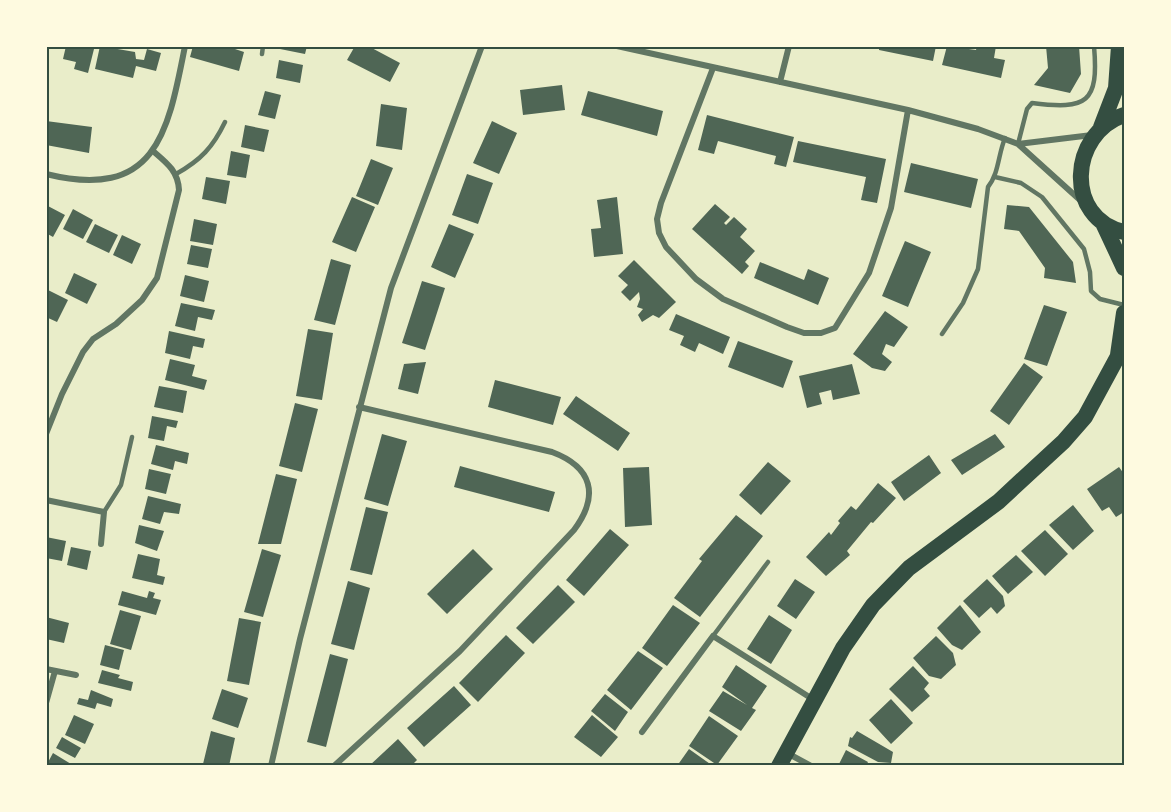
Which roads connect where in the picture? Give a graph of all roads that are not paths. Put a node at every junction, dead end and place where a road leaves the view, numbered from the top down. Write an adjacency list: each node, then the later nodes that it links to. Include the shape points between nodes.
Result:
1 (184, 46): 17 (street, via 169,118)
2 (264, 46): 8 (lane)
3 (482, 46): 28 (street, via 391,288)
4 (617, 46): 9 (street)
5 (789, 46): 10 (street)
6 (1094, 46): 16 (lane, via 1097,76 1093,89 1075,105 1032,104 1027,109)
7 (1119, 46): 14 (highway, via 1116,88)
8 (262, 54)
9 (713, 68): 10 (street); 11 (street, via 661,203 659,232 666,247 696,279 723,298 804,333 835,328 869,273 891,208)
10 (780, 82): 11 (street)
11 (908, 110): 15 (street)
12 (1125, 115): 14 (highway)
13 (225, 122): 19 (lane, via 214,145 198,162)
14 (1098, 131): 16 (street); 21 (highway, via 1084,152 1080,172 1083,192)
15 (1005, 138): 16 (street); 20 (lane)
16 (1018, 144): 21 (street)
17 (153, 151): 18 (street, via 124,173 92,182); 19 (street)
18 (46, 174)
19 (176, 174): 29 (street, via 179,190 157,278 142,300 83,351)
20 (995, 177): 24 (lane, via 1021,183 1042,197 1084,249 1091,291 1100,299); 26 (lane, via 988,187 978,269 963,303)
21 (1097, 216): 22 (highway); 23 (highway)
22 (1125, 232)
23 (1125, 268)
24 (1125, 305)
25 (1125, 313): 27 (highway)
26 (942, 334)
27 (1122, 353): 39 (highway, via 1085,417 1064,441 998,502 909,568 873,605 843,648)
28 (359, 407): 43 (street); 44 (street, via 561,455 570,459 588,480 589,497 587,512 574,530 468,642)
29 (46, 434)
30 (132, 437): 32 (lane, via 121,485)
31 (46, 500): 32 (street)
32 (104, 512): 33 (street)
33 (100, 544)
34 (768, 562): 35 (lane)
35 (713, 636): 39 (street); 41 (street)
36 (46, 669): 37 (street)
37 (55, 671): 38 (street); 40 (street)
38 (76, 675)
39 (815, 700): 42 (highway)
40 (46, 703)
41 (642, 732)
42 (783, 759): 45 (street)
43 (271, 765)
44 (334, 765)
45 (811, 765)

